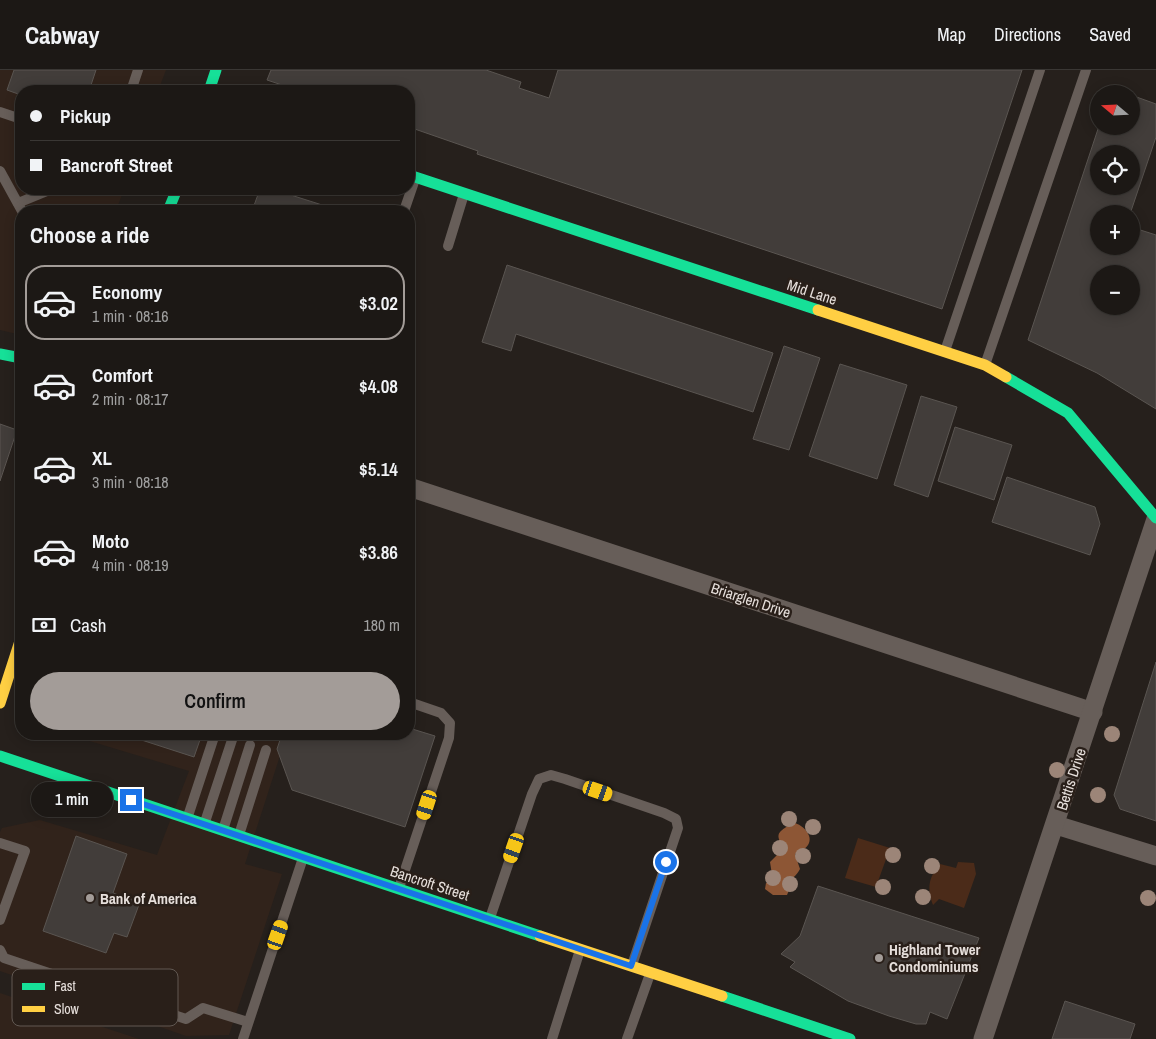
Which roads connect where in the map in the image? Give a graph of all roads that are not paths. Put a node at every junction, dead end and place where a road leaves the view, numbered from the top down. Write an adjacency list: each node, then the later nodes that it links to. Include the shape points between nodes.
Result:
1 (138, 70): 5 (lane)
2 (216, 70): 6 (street)
3 (1040, 70): 16 (lane)
4 (1086, 70): 19 (lane)
5 (133, 85)
6 (211, 85)
7 (0, 112): 8 (lane)
8 (15, 117)
9 (0, 171): 13 (lane)
10 (415, 177): 11 (street, Mid Lane)
11 (464, 193): 15 (lane); 16 (street, Mid Lane)
12 (41, 195): 14 (lane)
13 (19, 205)
14 (24, 205)
15 (448, 246)
16 (945, 352): 19 (street, Mid Lane)
17 (0, 354): 18 (street)
18 (15, 357)
19 (985, 365): 21 (street, Mid Lane, via 1068,413)
20 (415, 489): 25 (street, Briarglen Drive)
21 (1156, 519): 25 (street, Bettis Drive)
22 (15, 657): 23 (street)
23 (0, 703)
24 (415, 704): 39 (lane, via 441,713 450,723 449,738)
25 (1093, 712): 33 (street, Bettis Drive)
26 (213, 740): 31 (lane)
27 (232, 740): 32 (lane)
28 (250, 745): 34 (lane)
29 (266, 750): 35 (lane)
30 (0, 756): 31 (street, Bancroft Street)
31 (188, 819): 32 (street, Bancroft Street)
32 (204, 824): 34 (street, Bancroft Street)
33 (1056, 824): 37 (street); 53 (street, Bettis Drive)
34 (222, 830): 35 (street, Bancroft Street)
35 (239, 836): 38 (street, Bancroft Street)
36 (0, 843): 41 (lane, via 25,851)
37 (1156, 856)
38 (303, 857): 39 (street, Bancroft Street); 48 (lane)
39 (398, 889): 40 (street, Bancroft Street)
40 (490, 919): 42 (street, Bancroft Street); 44 (lane, via 539,779 551,775 565,779 676,819 678,828)
41 (0, 921)
42 (580, 949): 44 (street, Bancroft Street); 50 (lane)
43 (0, 950): 45 (lane, via 4,958)
44 (631, 966): 46 (street, Bancroft Street)
45 (37, 969)
46 (650, 972): 51 (lane); 52 (street, Bancroft Street)
47 (178, 1016): 48 (lane, via 186,1019 203,1008)
48 (248, 1022): 49 (lane)
49 (243, 1039)
50 (552, 1039)
51 (627, 1039)
52 (850, 1039)
53 (983, 1039)

